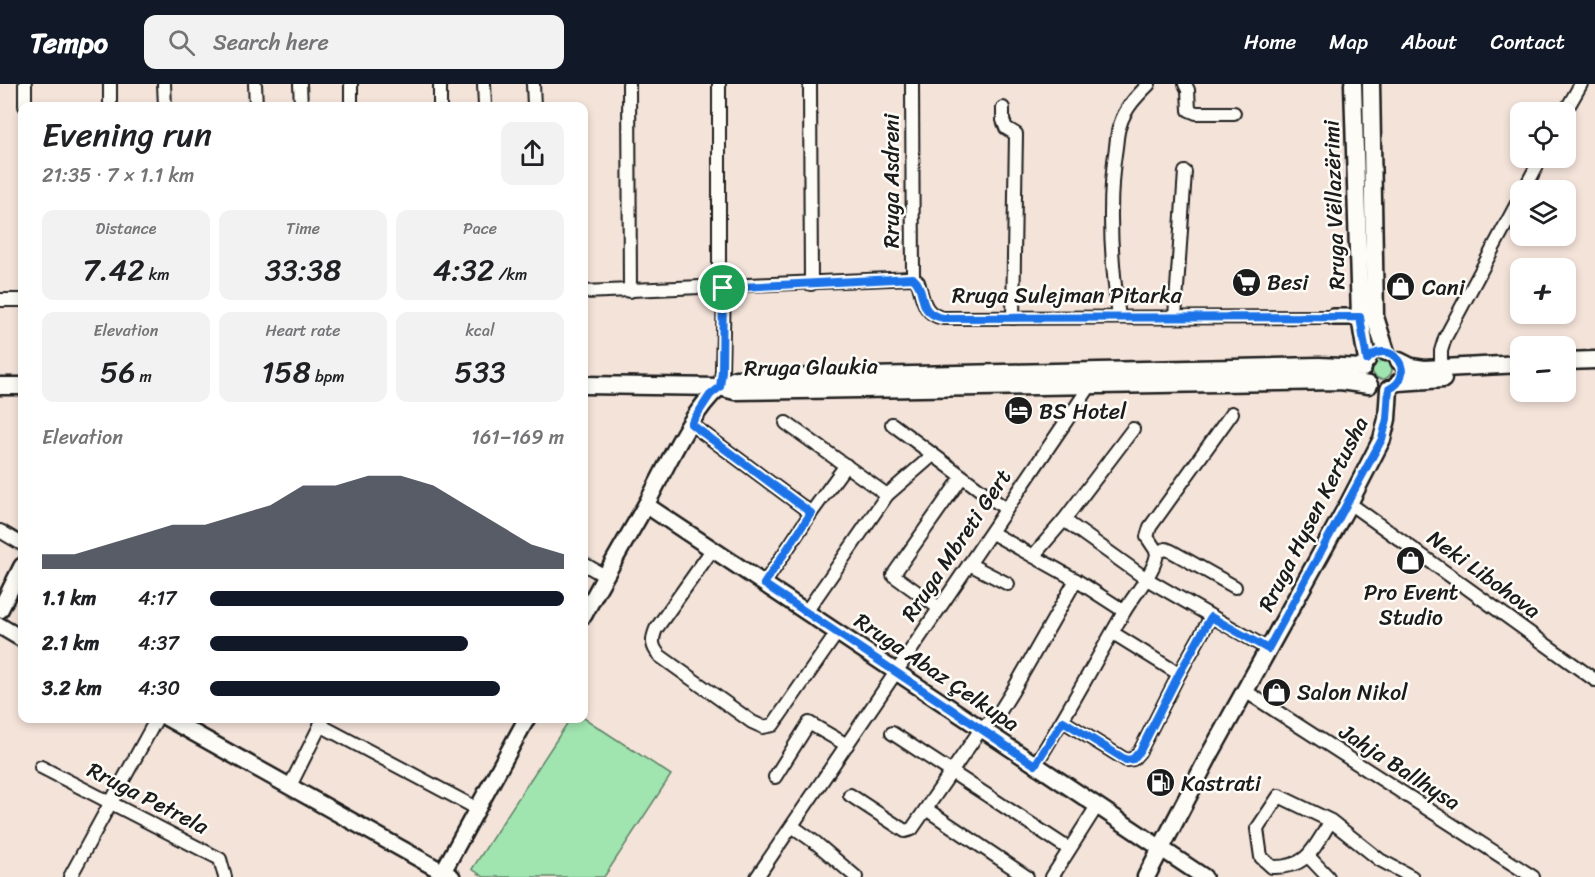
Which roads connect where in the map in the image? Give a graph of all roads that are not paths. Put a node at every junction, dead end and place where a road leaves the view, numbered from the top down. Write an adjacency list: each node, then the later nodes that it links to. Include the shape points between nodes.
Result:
1 (25, 84): 19 (street)
2 (110, 84): 20 (street)
3 (164, 84): 21 (street)
4 (255, 84): 22 (street)
5 (300, 84): 23 (street)
6 (351, 84): 24 (street)
7 (440, 84): 25 (street)
8 (484, 84): 26 (street)
9 (533, 84): 27 (street)
10 (629, 84): 36 (street)
11 (719, 84): 35 (street)
12 (810, 84): 34 (street)
13 (912, 84): 33 (street, Rruga Asdreni)
14 (1149, 84): 40 (street, via 1130,104 1120,124 1113,167 1111,220)
15 (1185, 84): 30 (street, via 1189,110)
16 (1353, 84): 43 (main road, Rruga Vëllazërimi)
17 (1371, 84): 45 (main road, Rruga Vëllazërimi, via 1375,317)
18 (1581, 84): 28 (street)
19 (25, 102)
20 (110, 102)
21 (165, 102)
22 (256, 102)
23 (301, 102)
24 (351, 102)
25 (440, 102)
26 (485, 102)
27 (534, 102)
28 (1571, 102)
29 (1003, 108): 44 (street, via 1005,128 1016,134)
30 (1234, 113)
31 (1185, 172): 41 (street)
32 (1510, 217): 50 (street, via 1445,338)
33 (913, 278): 34 (street); 44 (street, Rruga Sulejman Pitarka, via 918,282 924,305 934,316)
34 (812, 284): 35 (street)
35 (721, 288): 36 (street); 60 (street)
36 (630, 291): 37 (street)
37 (588, 292)
38 (0, 300): 39 (street)
39 (18, 300)
40 (1119, 317): 41 (street, Rruga Sulejman Pitarka); 44 (street, Rruga Sulejman Pitarka)
41 (1175, 317): 42 (street, Rruga Sulejman Pitarka)
42 (1333, 317): 43 (street, Rruga Sulejman Pitarka)
43 (1360, 317): 48 (main road, Rruga Vëllazërimi)
44 (1013, 318)
45 (1393, 356): 48 (main road, via 1377,352); 50 (main road, via 1416,369); 56 (main road, via 1402,371)
46 (1595, 360): 47 (main road)
47 (1576, 361)
48 (1365, 364): 55 (main road, via 1364,375); 60 (main road, Rruga Glaukia, via 736,379)
49 (1510, 365): 50 (main road)
50 (1441, 369)
51 (1595, 370): 52 (main road)
52 (1576, 371)
53 (1510, 376): 56 (main road)
54 (588, 385): 60 (main road)
55 (1369, 385): 56 (main road, via 1378,390); 59 (main road, Rruga Glaukia, via 1340,381)
56 (1394, 385): 70 (main road, Rruga Hysen Kertusha, via 1382,439)
57 (0, 386): 58 (main road)
58 (18, 386)
59 (1090, 386): 60 (main road, Rruga Glaukia, via 735,391); 72 (street, Rruga Mbreti Gert)
60 (720, 387): 63 (street)
61 (1232, 413): 79 (street, via 1148,530 1147,537)
62 (786, 423): 67 (street)
63 (691, 424): 71 (street); 73 (street)
64 (892, 424): 66 (street)
65 (1133, 429): 74 (street)
66 (933, 455): 68 (street); 69 (street)
67 (846, 465): 69 (street); 73 (street)
68 (962, 477): 72 (street); 91 (street, via 893,575)
69 (887, 495): 94 (street)
70 (1349, 502): 100 (main road, Rruga Hysen Kertusha); 103 (street, Neki Libohova)
71 (646, 505): 78 (street, Rruga Abaz Çelkupa); 84 (street)
72 (1006, 510): 76 (street, Rruga Mbreti Gert)
73 (811, 513): 87 (street)
74 (1064, 520): 80 (street); 85 (street)
75 (0, 531): 77 (street)
76 (992, 533): 80 (street); 81 (street, Rruga Mbreti Gert)
77 (18, 542)
78 (712, 550): 87 (street, Rruga Abaz Çelkupa); 97 (street, via 656,629 653,648 752,722 763,727 772,725)
79 (1157, 552): 85 (street); 89 (street, via 1171,550)
80 (1033, 556): 86 (street)
81 (969, 564): 88 (street); 91 (street, Rruga Mbreti Gert)
82 (588, 566): 84 (street)
83 (18, 574): 92 (street)
84 (605, 576): 90 (street)
85 (1146, 578): 93 (street); 95 (street)
86 (1076, 580): 93 (street); 111 (street, via 997,716)
87 (764, 584): 94 (street, Rruga Abaz Çelkupa)
88 (1008, 584)
89 (1235, 587)
90 (588, 608)
91 (939, 608): 101 (street, Rruga Mbreti Gert)
92 (0, 610)
93 (1124, 611): 98 (street)
94 (806, 612): 97 (street, Rruga Abaz Çelkupa)
95 (1211, 617): 100 (street); 102 (street)
96 (0, 626): 99 (street)
97 (837, 633): 101 (street, Rruga Abaz Çelkupa)
98 (1113, 633): 102 (street); 105 (street)
99 (18, 637)
100 (1268, 649): 104 (main road, Rruga Hysen Kertusha)
101 (896, 672): 111 (street, Rruga Abaz Çelkupa); 113 (street, Rruga Mbreti Gert)
102 (1179, 674): 105 (street, via 1133,759 1126,760)
103 (1595, 680)
104 (1245, 691): 127 (main road, Rruga Hysen Kertusha); 130 (street, Jahja Ballhysa)
105 (1063, 721): 114 (street)
106 (154, 723): 120 (street)
107 (176, 723): 118 (street)
108 (322, 723): 118 (street)
109 (324, 723): 122 (street)
110 (523, 723): 122 (street)
111 (981, 729): 114 (street, Rruga Abaz Çelkupa); 116 (street)
112 (892, 733): 116 (street)
113 (847, 744): 117 (street, via 809,723); 125 (street, Rruga Mbreti Gert)
114 (1035, 765): 121 (street, Rruga Abaz Çelkupa)
115 (41, 767): 120 (street, Rruga Petrela)
116 (951, 773): 123 (street); 126 (street)
117 (775, 777)
118 (290, 786): 131 (street)
119 (850, 795): 123 (street, via 906,831 912,829)
120 (111, 802): 132 (street); 133 (street, Rruga Petrela, via 220,860)
121 (1097, 806): 126 (street); 127 (street, Rruga Abaz Çelkupa)
122 (477, 809): 131 (street)
123 (926, 809): 136 (street)
124 (1331, 821): 128 (street); 129 (street, via 1279,796 1257,829 1261,856); 141 (street, via 1380,860)
125 (792, 826): 134 (street, Rruga Mbreti Gert); 135 (street)
126 (1069, 849): 137 (street)
127 (1161, 849): 138 (main road, Rruga Hysen Kertusha); 139 (street, Rruga Abaz Çelkupa)
128 (1308, 856): 129 (street, via 1295,866); 140 (street)
129 (1270, 872)
130 (1526, 875)
131 (445, 876)
132 (70, 877)
133 (225, 877)
134 (757, 877)
135 (856, 877)
136 (1027, 877)
137 (1052, 877)
138 (1146, 877)
139 (1204, 877)
140 (1328, 877)
141 (1412, 877)

